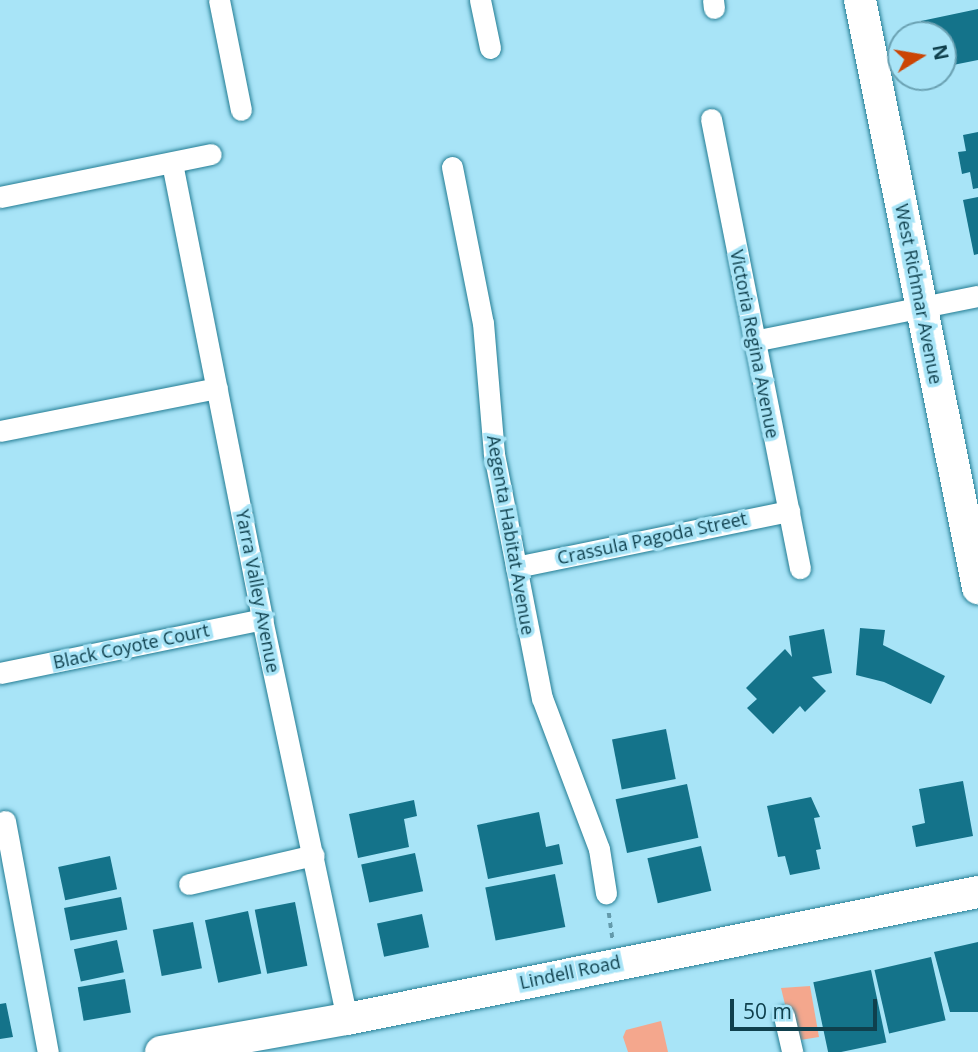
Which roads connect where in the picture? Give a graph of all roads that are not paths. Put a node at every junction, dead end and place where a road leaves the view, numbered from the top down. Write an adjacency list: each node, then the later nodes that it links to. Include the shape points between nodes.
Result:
1 (219, 0): 5 (street)
2 (480, 0): 4 (street)
3 (860, 0): 12 (street, West Richmar Avenue)
4 (490, 48)
5 (240, 110)
6 (711, 119): 13 (street, Victoria Regina Avenue)
7 (211, 154): 8 (street)
8 (172, 163): 10 (street); 14 (street, Yarra Valley Avenue)
9 (453, 167): 17 (street, Aegenta Habitat Avenue, via 483,323 494,454)
10 (0, 197)
11 (978, 296): 12 (street)
12 (921, 308): 13 (street); 19 (street, West Richmar Avenue)
13 (754, 341): 16 (street, Victoria Regina Avenue)
14 (217, 388): 15 (street); 20 (street, Yarra Valley Avenue)
15 (0, 431)
16 (789, 510): 17 (street, Crassula Pagoda Street); 18 (street, Victoria Regina Avenue)
17 (516, 566): 26 (street, Aegenta Habitat Avenue, via 542,698 599,849)
18 (800, 568)
19 (978, 588)
20 (262, 619): 21 (street, Black Coyote Court); 23 (street, Yarra Valley Avenue)
21 (0, 673)
22 (5, 821): 29 (street)
23 (314, 856): 24 (street); 28 (street, Yarra Valley Avenue)
24 (189, 884)
25 (978, 892): 28 (street, Lindell Road)
26 (606, 893)
27 (785, 1016): 31 (street)
28 (346, 1018): 30 (street, Lindell Road)
29 (48, 1052)
30 (161, 1052)
31 (792, 1052)

